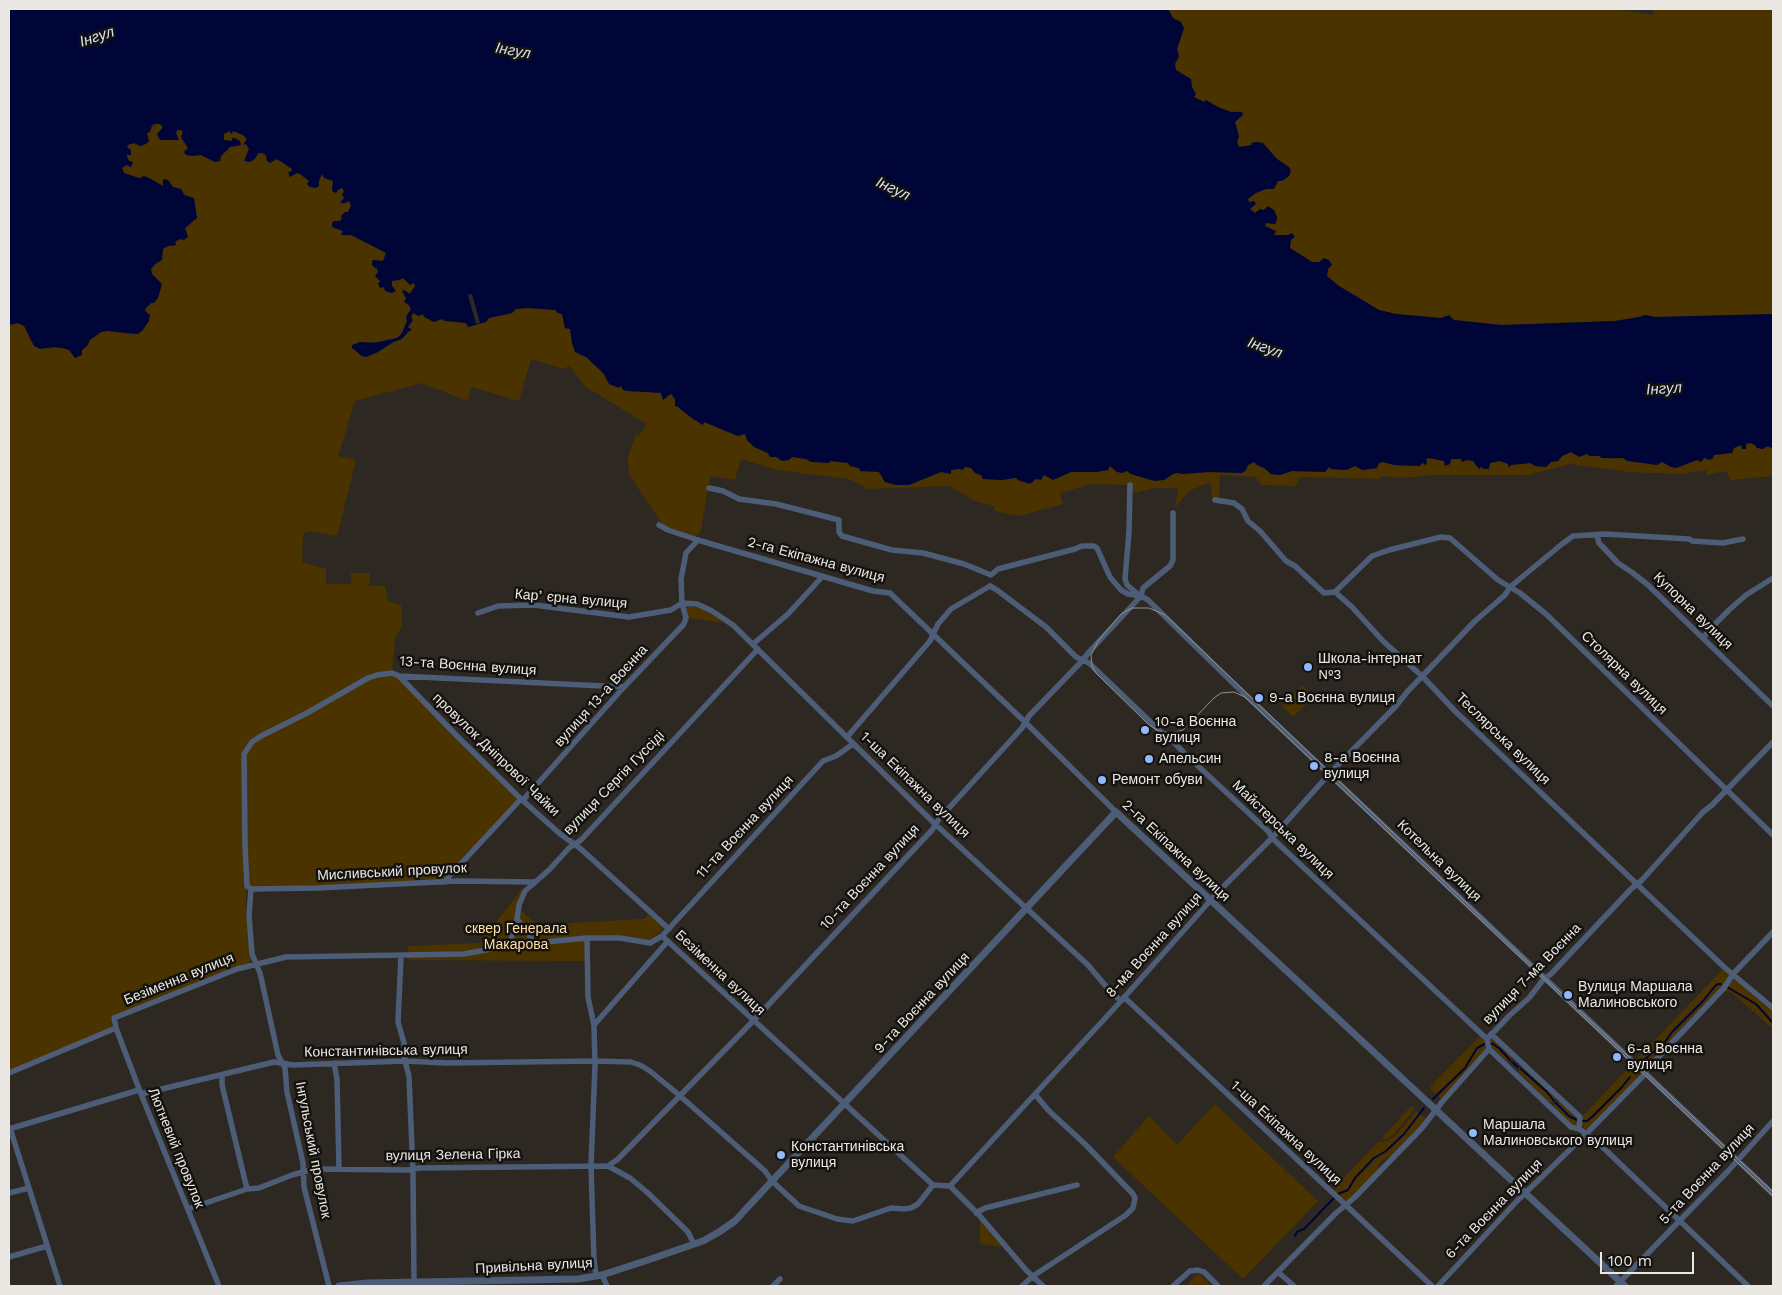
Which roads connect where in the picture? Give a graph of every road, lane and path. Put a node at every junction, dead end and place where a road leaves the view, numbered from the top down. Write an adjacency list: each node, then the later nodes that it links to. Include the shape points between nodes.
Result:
1 (1130, 485): 15 (street, via 1125,579 1126,585)
2 (709, 488): 9 (street, via 739,499 776,504 839,520 842,536 892,550 923,553)
3 (1215, 500): 14 (street, Теслярська вулиця, via 1234,503 1242,509 1248,521 1286,562 1324,593)
4 (1173, 513): 15 (street, 10-та Воєнна вулиця, via 1173,560 1167,570 1143,588)
5 (660, 524): 8 (street, 2-га Екіпажна вулиця)
6 (1597, 535): 7 (street, 8-ма Воєнна вулиця, via 1723,543); 13 (street, 8-ма Воєнна вулиця, via 1573,536); 19 (street, Купорна вулиця, via 1599,543 1618,564 1648,585)
7 (1743, 538)
8 (698, 540): 10 (street, 2-га Екіпажна вулиця); 16 (street, via 686,553 681,579)
9 (991, 575): 12 (street); 15 (street, Котельна вулиця, via 998,569 1082,546 1094,546 1121,590)
10 (822, 577): 18 (street, 2-га Екіпажна вулиця, via 890,593); 20 (street, вулиця Сергія Гуссіді)
11 (1773, 578): 19 (street, via 1735,604)
12 (990, 586): 18 (street, via 951,609); 21 (street, Майстерська вулиця, via 1046,627)
13 (1510, 587): 14 (street, Столярна вулиця, via 1450,538 1441,536 1372,556); 23 (street, 8-ма Воєнна вулиця); 32 (street, Столярна вулиця, via 1546,614)
14 (1335, 592): 23 (street, Теслярська вулиця)
15 (1140, 596): 21 (street, 10-та Воєнна вулиця); 31 (street, Котельна вулиця, via 1148,600)
16 (682, 603): 17 (street, Карʼєрна вулиця, via 672,610 630,617 534,605 498,606); 20 (street, 1-ша Екіпажна вулиця, via 712,610); 24 (street, вулиця 13-а Воєнна, via 686,618 684,624)
17 (478, 613)
18 (933, 635): 26 (street, 2-га Екіпажна вулиця); 27 (street)
19 (1703, 638): 25 (street, Купорна вулиця)
20 (756, 646): 27 (street, 1-ша Екіпажна вулиця); 38 (street, вулиця Сергія Гуссіді)
21 (1083, 660): 26 (street, 10-та Воєнна вулиця); 37 (street, Майстерська вулиця, via 1170,738)
22 (399, 676): 24 (street, 13-та Воєнна вулиця); 30 (street, 13-та Воєнна вулиця, via 392,673 368,678 261,736); 33 (street, провулок Дніпрової Чайки)
23 (1423, 677): 31 (street, 8-ма Воєнна вулиця); 41 (street, Теслярська вулиця)
24 (624, 687): 33 (street, вулиця 13-а Воєнна)
25 (1773, 706)
26 (1025, 722): 34 (street, 2-га Екіпажна вулиця); 35 (street, 10-та Воєнна вулиця)
27 (847, 737): 29 (street, 1-ша Екіпажна вулиця)
28 (1773, 742): 32 (street, вулиця 7-ма Воєнна)
29 (853, 744): 35 (street, 1-ша Екіпажна вулиця); 46 (street, 11-та Воєнна вулиця, via 823,761)
30 (244, 754): 42 (street, Інгульський провулок, via 247,886)
31 (1329, 774): 37 (street, 8-ма Воєнна вулиця); 56 (street, Котельна вулиця)
32 (1727, 790): 36 (street, Столярна вулиця); 41 (street, вулиця 7-ма Воєнна)
33 (522, 799): 38 (street, провулок Дніпрової Чайки); 39 (street, вулиця 13-а Воєнна)
34 (1116, 812): 43 (street, 2-га Екіпажна вулиця); 44 (street, 9-та Воєнна вулиця)
35 (935, 824): 44 (street, 1-ша Екіпажна вулиця); 60 (street, 10-та Воєнна вулиця)
36 (1773, 834)
37 (1272, 838): 43 (street, 8-ма Воєнна вулиця); 63 (street, Майстерська вулиця)
38 (575, 844): 40 (street, вулиця Сергія Гуссіді); 46 (street, провулок Дніпрової Чайки)
39 (444, 882): 40 (street, Мисливський провулок); 42 (street, Мисливський провулок)
40 (534, 882): 45 (street, вулиця Сергія Гуссіді, via 525,891)
41 (1637, 884): 55 (street, Теслярська вулиця); 56 (street, вулиця 7-ма Воєнна)
42 (251, 889): 54 (street, Інгульський провулок, via 252,954)
43 (1211, 900): 57 (street, 8-ма Воєнна вулиця); 76 (street, 2-га Екіпажна вулиця)
44 (1026, 909): 57 (street, 1-ша Екіпажна вулиця); 75 (street, 9-та Воєнна вулиця)
45 (517, 919): 51 (street); 52 (street, вулиця Сергія Гуссіді, via 511,933)
46 (669, 929): 48 (street, 11-та Воєнна вулиця)
47 (1773, 932): 55 (street, 6-та Воєнна вулиця)
48 (662, 936): 49 (street, Безіменна вулиця, via 650,942); 50 (street, Безіменна вулиця)
49 (587, 938): 51 (street, Безіменна вулиця); 61 (street, via 588,997)
50 (668, 941): 60 (street, Безіменна вулиця); 61 (street)
51 (535, 943): 52 (street, Безіменна вулиця)
52 (513, 945): 53 (street, Безіменна вулиця, via 464,954)
53 (401, 956): 54 (street, Безіменна вулиця, via 286,957); 65 (street, via 398,1022)
54 (257, 965): 59 (street, Безіменна вулиця, via 237,969); 67 (street, Інгульський провулок)
55 (1733, 974): 58 (street, Теслярська вулиця); 70 (street, 6-та Воєнна вулиця, via 1724,988)
56 (1544, 979): 63 (street, вулиця 7-ма Воєнна); 70 (street, Котельна вулиця)
57 (1122, 999): 73 (street, 8-ма Воєнна вулиця); 96 (street, 1-ша Екіпажна вулиця)
58 (1773, 1008)
59 (114, 1018): 62 (street, Лютневий провулок)
60 (753, 1021): 74 (street, 10-та Воєнна вулиця); 75 (street, Безіменна вулиця)
61 (594, 1025): 66 (street)
62 (116, 1028): 69 (street); 72 (street, Лютневий провулок)
63 (1489, 1036): 64 (street, вулиця 7-ма Воєнна); 79 (street, Майстерська вулиця, via 1580,1117)
64 (1489, 1049): 76 (street); 79 (street, via 1571,1127)
65 (405, 1061): 66 (street, Константинівська вулиця); 68 (street, Константинівська вулиця); 85 (street, via 409,1076)
66 (595, 1061): 74 (street, Константинівська вулиця, via 640,1065); 82 (street)
67 (281, 1062): 68 (street, Константинівська вулиця, via 293,1065); 71 (street, Константинівська вулиця); 86 (street, Інгульський провулок, via 285,1068)
68 (334, 1063): 84 (street)
69 (9, 1073)
70 (1645, 1073): 80 (street, 6-та Воєнна вулиця); 81 (street, Котельна вулиця)
71 (222, 1074): 72 (street, Константинівська вулиця); 92 (street, via 222,1086)
72 (140, 1092): 78 (street, Константинівська вулиця); 97 (street, Лютневий провулок)
73 (1035, 1094): 90 (street, 8-ма Воєнна вулиця); 106 (street, via 1135,1198 1133,1208 1126,1215)
74 (680, 1095): 83 (street, 10-та Воєнна вулиця); 87 (street, Константинівська вулиця, via 765,1171)
75 (844, 1104): 87 (street, 9-та Воєнна вулиця); 88 (street, Безіменна вулиця)
76 (1436, 1110): 93 (street, 2-га Екіпажна вулиця); 96 (street)
77 (1773, 1121): 81 (street, 5-та Воєнна вулиця)
78 (9, 1128): 91 (street)
79 (1579, 1129): 80 (street)
80 (1586, 1134): 93 (street, 6-та Воєнна вулиця); 100 (street)
81 (1738, 1160): 95 (street, Котельна вулиця); 100 (street, 5-та Воєнна вулиця)
82 (591, 1166): 83 (street, вулиця Зелена Гірка); 85 (street, вулиця Зелена Гірка); 105 (street)
83 (608, 1166): 101 (street, вулиця Зелена Гірка, via 648,1192 688,1232)
84 (339, 1169): 85 (street, вулиця Зелена Гірка); 86 (street, вулиця Зелена Гірка)
85 (412, 1169): 108 (street)
86 (304, 1172): 92 (street, вулиця Зелена Гірка); 112 (street, Інгульський провулок, via 304,1187)
87 (772, 1181): 88 (street, via 799,1206 853,1222 891,1208 911,1208); 98 (street, 9-та Воєнна вулиця)
88 (933, 1184): 90 (street)
89 (1077, 1185): 99 (street)
90 (950, 1186): 99 (street)
91 (29, 1188): 94 (street); 102 (street)
92 (247, 1189): 97 (street, вулиця Зелена Гірка)
93 (1525, 1193): 109 (street, 2-га Екіпажна вулиця); 123 (street, 6-та Воєнна вулиця)
94 (9, 1194)
95 (1773, 1194)
96 (1345, 1206): 104 (street); 122 (street, 1-ша Екіпажна вулиця)
97 (188, 1209): 111 (street, Лютневий провулок)
98 (745, 1210): 101 (street, Привільна вулиця, via 719,1232)
99 (976, 1213): 106 (street)
100 (1680, 1222): 109 (street, 5-та Воєнна вулиця); 124 (street)
101 (694, 1244): 105 (street, Привільна вулиця)
102 (47, 1246): 103 (street); 110 (street)
103 (9, 1257)
104 (1278, 1272): 120 (street); 121 (street)
105 (599, 1275): 108 (street, Привільна вулиця, via 578,1279); 114 (street)
106 (1033, 1276): 116 (street); 117 (street)
107 (780, 1279): 115 (street)
108 (414, 1282): 113 (street, Привільна вулиця)
109 (1621, 1285)
110 (60, 1286)
111 (219, 1286)
112 (329, 1286)
113 (339, 1286)
114 (607, 1286)
115 (774, 1286)
116 (1022, 1286)
117 (1043, 1286)
118 (1173, 1286): 119 (street, via 1190,1271 1198,1270)
119 (1218, 1286)
120 (1264, 1286)
121 (1294, 1286)
122 (1432, 1286)
123 (1438, 1286)
124 (1748, 1286)

